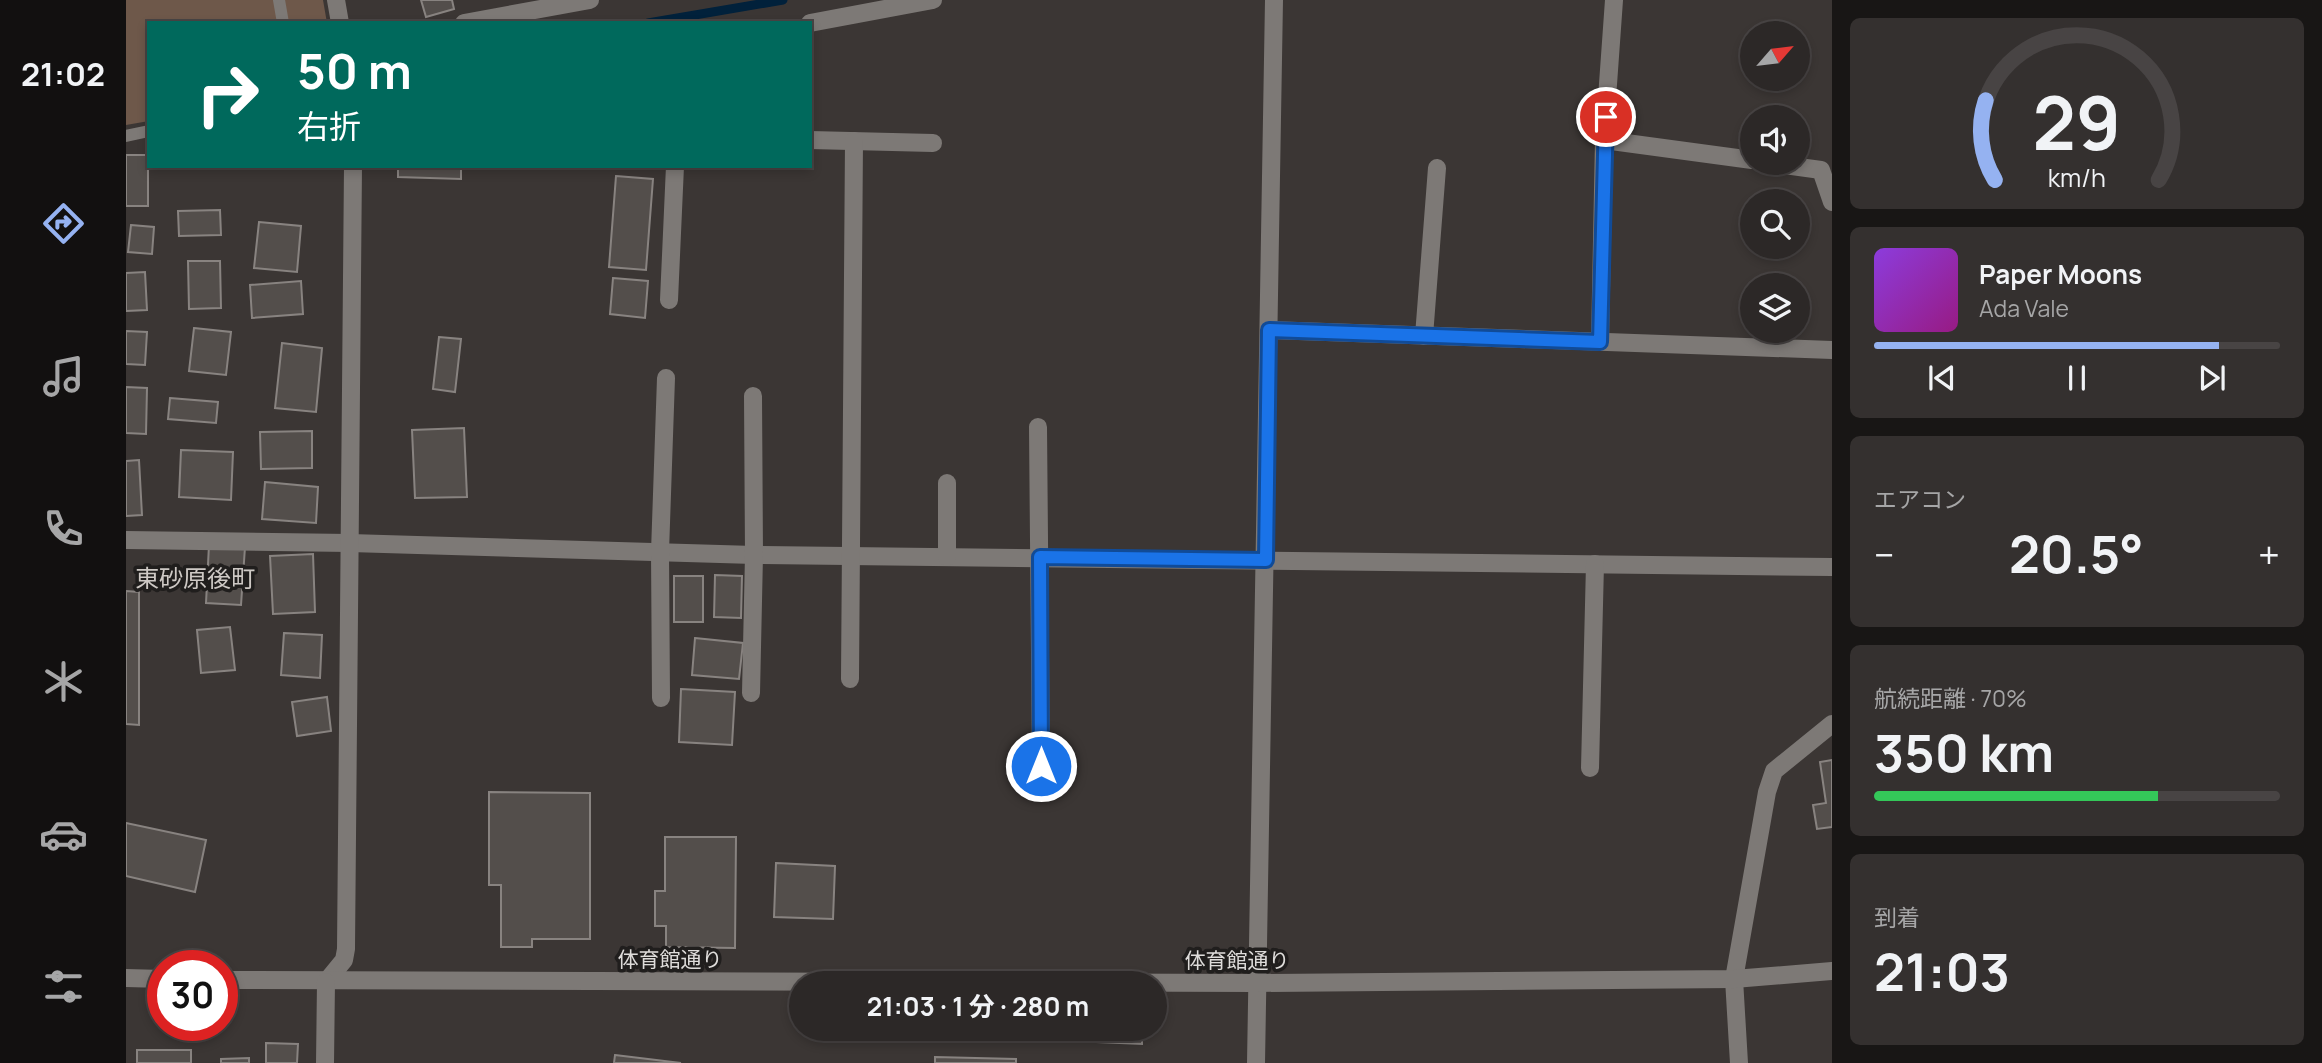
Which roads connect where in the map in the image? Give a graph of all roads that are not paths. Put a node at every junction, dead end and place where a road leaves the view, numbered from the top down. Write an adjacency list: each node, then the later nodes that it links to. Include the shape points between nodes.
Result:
1 (279, 0): 7 (lane)
2 (336, 0): 8 (street)
3 (590, 0): 9 (street)
4 (933, 0): 10 (street)
5 (1275, 0): 24 (street)
6 (1614, 0): 14 (street)
7 (283, 21)
8 (340, 21)
9 (475, 21)
10 (812, 23)
11 (147, 131): 12 (lane)
12 (126, 136)
13 (812, 140): 15 (street)
14 (1604, 140): 17 (street); 26 (street)
15 (854, 141): 16 (street); 36 (street)
16 (933, 143)
17 (1740, 158)
18 (1437, 167): 25 (street)
19 (353, 168): 33 (street)
20 (675, 168): 23 (street)
21 (1810, 168): 22 (street, via 1821,170)
22 (1832, 202)
23 (669, 300)
24 (1269, 330): 25 (street); 39 (street)
25 (1424, 336): 26 (street)
26 (1600, 342): 27 (street)
27 (1832, 350)
28 (666, 378): 34 (street)
29 (753, 396): 35 (street)
30 (1038, 427): 38 (street)
31 (947, 483): 37 (street)
32 (126, 540): 33 (street)
33 (349, 543): 34 (street); 53 (street, via 346,949 344,960)
34 (660, 552): 35 (street); 44 (street)
35 (754, 555): 36 (street); 43 (street)
36 (851, 556): 37 (street); 42 (street)
37 (947, 557): 38 (street)
38 (1040, 557): 39 (street); 46 (street)
39 (1266, 560): 40 (street); 54 (street)
40 (1595, 564): 41 (street); 47 (street)
41 (1832, 567)
42 (850, 679)
43 (751, 693)
44 (661, 698)
45 (1832, 724): 51 (street, via 1774,771)
46 (1041, 766)
47 (1590, 768)
48 (1832, 971): 51 (street, 体育館通り)
49 (126, 978): 50 (street)
50 (147, 979)
51 (1734, 979): 54 (street, 体育館通り); 57 (street)
52 (238, 980): 53 (street, 体育館通り)
53 (326, 982): 54 (street, 体育館通り); 55 (street)
54 (1256, 983): 56 (street)
55 (325, 1063)
56 (1256, 1063)
57 (1739, 1063)

